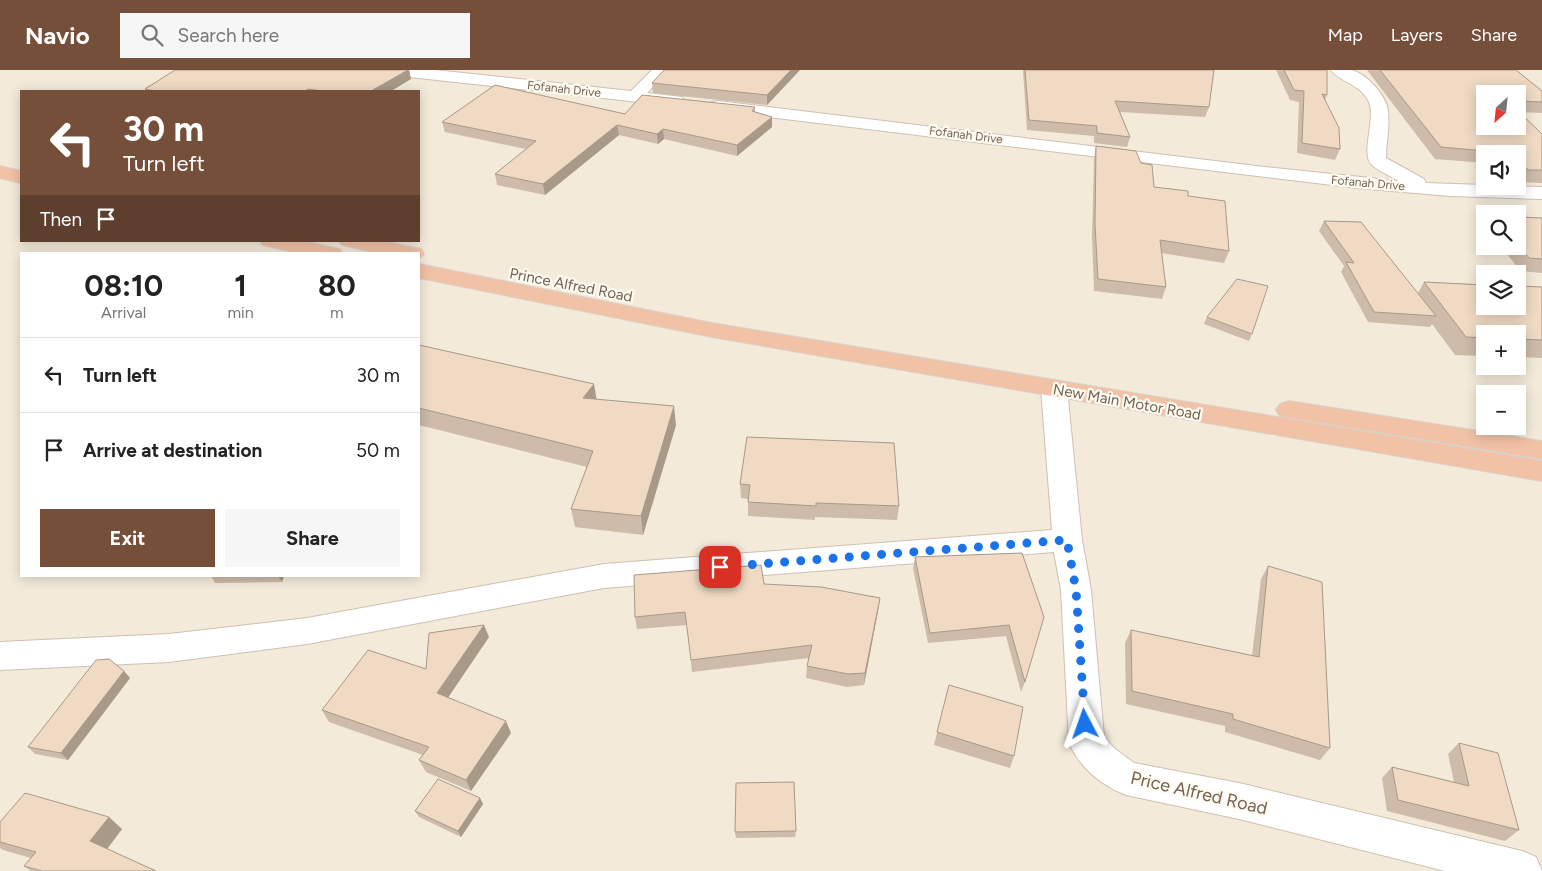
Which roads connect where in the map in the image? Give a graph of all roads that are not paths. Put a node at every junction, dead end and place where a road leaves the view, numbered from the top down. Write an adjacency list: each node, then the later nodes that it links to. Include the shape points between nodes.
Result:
1 (391, 70): 4 (street, Fofanah Drive)
2 (661, 70): 4 (street)
3 (1339, 70): 8 (street, via 1366,87 1379,104 1378,161 1411,181)
4 (634, 97): 8 (street, Fofanah Drive, via 990,137 1291,176)
5 (0, 172): 6 (highway)
6 (20, 177)
7 (0, 187): 9 (highway)
8 (1434, 189): 10 (street, Fofanah Drive)
9 (20, 191)
10 (1542, 193)
11 (275, 242): 13 (highway)
12 (354, 242): 14 (highway)
13 (322, 252)
14 (403, 252)
15 (420, 255): 17 (highway, Prince Alfred Road)
16 (420, 271): 17 (highway, Prince Alfred Road)
17 (718, 322): 18 (highway, New Main Motor Road); 19 (highway, New Main Motor Road)
18 (1054, 389): 20 (highway, New Main Motor Road); 21 (street, Price Alfred Road)
19 (1542, 450)
20 (1542, 471)
21 (1067, 540): 22 (street, via 604,576 307,631 169,648); 23 (street, Price Alfred Road, via 1076,590 1087,743 1100,760 1126,778 1239,801)
22 (0, 656)
23 (1522, 871)

